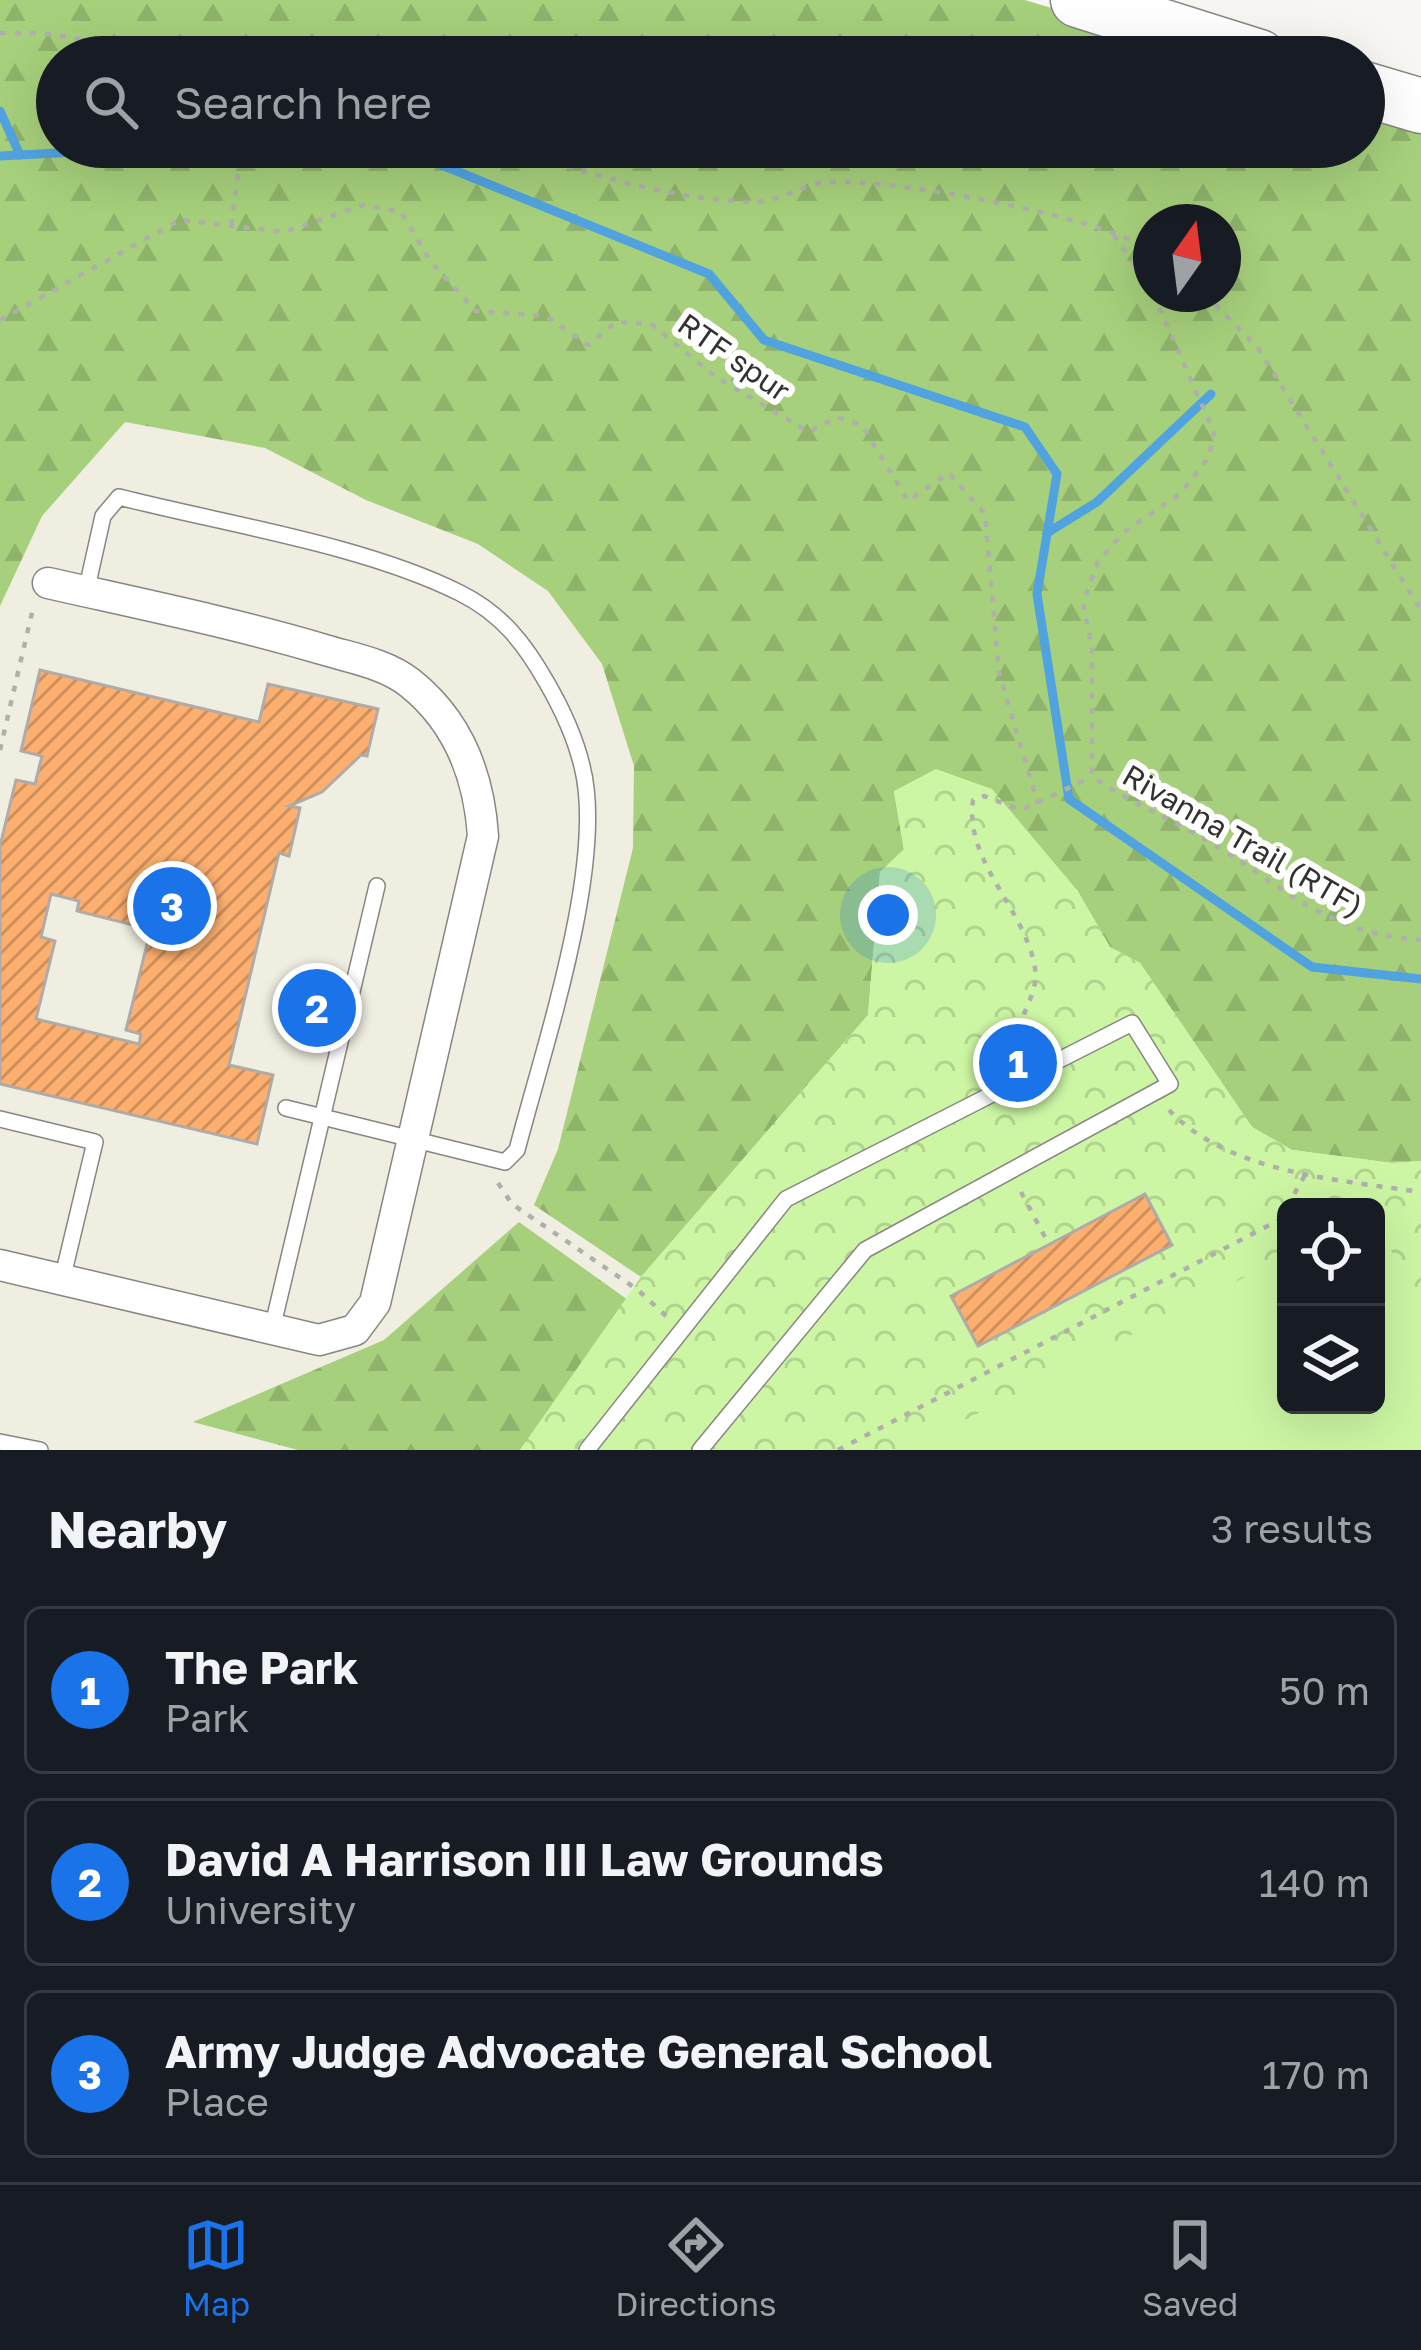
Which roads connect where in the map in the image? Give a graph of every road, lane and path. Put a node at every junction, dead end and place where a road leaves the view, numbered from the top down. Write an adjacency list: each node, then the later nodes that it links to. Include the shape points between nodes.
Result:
1 (1078, 0): 4 (highway)
2 (0, 33): 3 (path)
3 (60, 36)
4 (1192, 36)
5 (1385, 95): 6 (highway)
6 (1421, 106)
7 (239, 168): 9 (path)
8 (569, 168): 10 (path, via 694,197 758,202 828,181 903,188)
9 (231, 226): 15 (path, RTF spur, via 180,220); 21 (path, RTF spur, via 284,232 364,205 401,212 431,262 476,311 547,316 588,345 616,322 651,324 716,377 809,432 838,417 862,425 908,501 949,472 986,514 999,673)
10 (1111, 230): 11 (path); 12 (path, Rivanna Trail (RTF))
11 (1133, 242)
12 (1133, 263)
13 (1161, 312): 20 (path, Rivanna Trail (RTF), via 1214,432 1209,457 1168,505 1124,532 1098,562 1083,603 1092,649)
14 (1223, 312): 18 (path, via 1258,348)
15 (0, 320)
16 (48, 583): 17 (street); 19 (path, via 40,581)
17 (86, 592): 29 (street, via 389,669 454,730 481,801 481,863); 29 (lane, via 103,516 119,497 397,567 506,621 531,656 584,770 587,837 571,935 517,1150 506,1162)
18 (1421, 610)
19 (0, 750)
20 (1092, 777): 21 (path); 23 (path, Rivanna Trail (RTF), via 1310,908 1369,936)
21 (1038, 804): 24 (path, via 1021,810 984,796 973,800 970,820 1036,971 1017,1021)
22 (376, 886): 27 (lane)
23 (1421, 940)
24 (1030, 1074): 25 (lane, via 1132,1023 1170,1084); 43 (lane, via 786,1199)
25 (1155, 1095): 30 (lane); 31 (path, via 1186,1128)
26 (286, 1108): 27 (lane)
27 (322, 1116): 29 (lane); 40 (lane)
28 (0, 1119): 38 (lane, via 95,1142)
29 (416, 1139): 40 (street, via 366,1320 338,1338)
30 (1010, 1171): 36 (path); 44 (lane, via 865,1250)
31 (1306, 1173): 33 (path); 34 (path)
32 (495, 1179): 39 (path, via 512,1204)
33 (1421, 1192)
34 (1292, 1198)
35 (1277, 1221): 45 (path)
36 (1046, 1239)
37 (0, 1265): 38 (street)
38 (62, 1280): 40 (street)
39 (653, 1307)
40 (272, 1329)
41 (0, 1442): 42 (lane)
42 (40, 1450)
43 (587, 1450)
44 (700, 1450)
45 (838, 1450)

